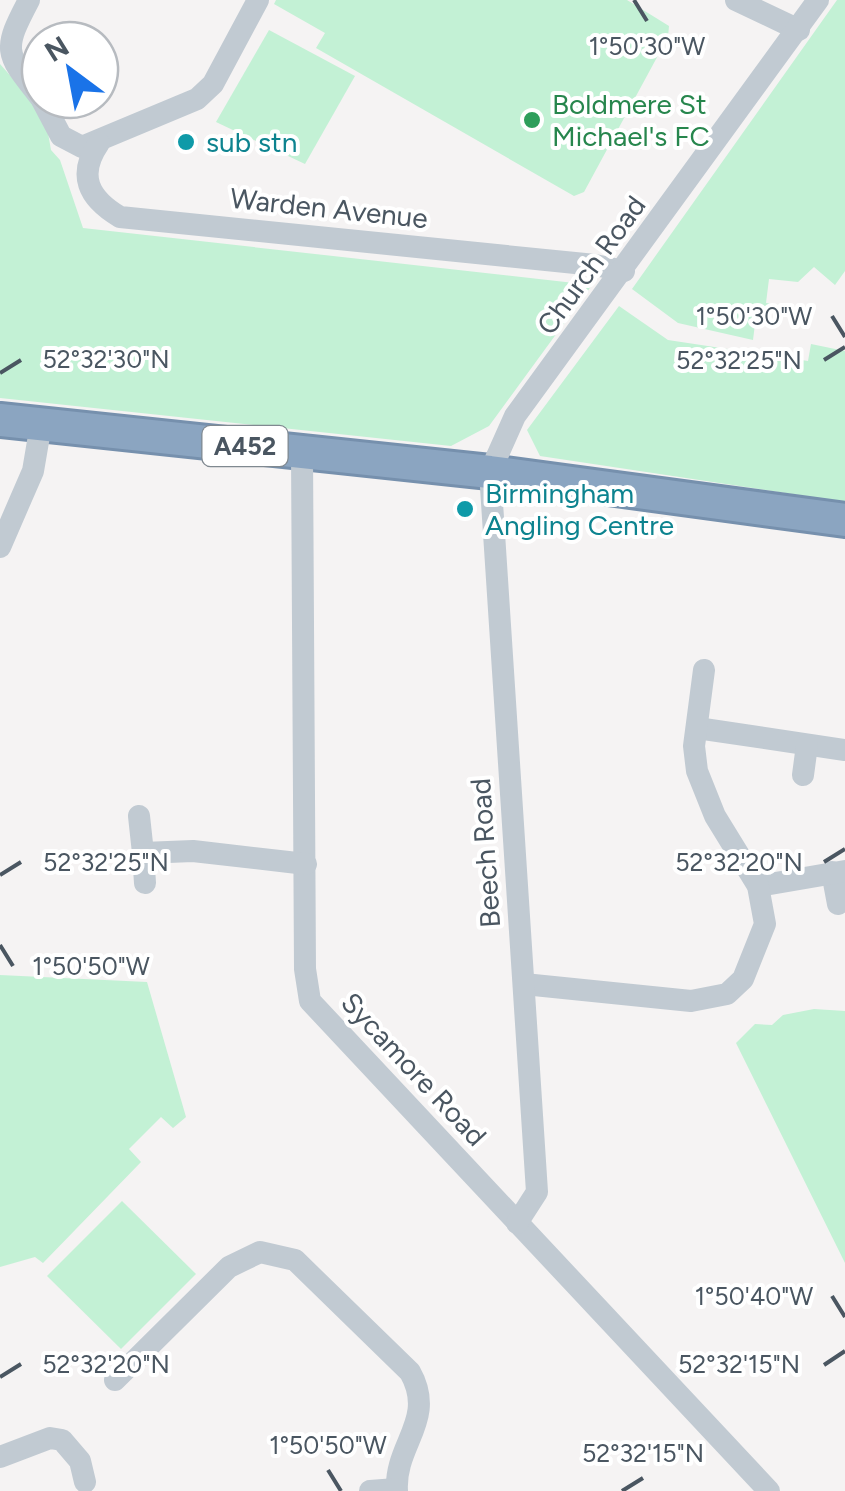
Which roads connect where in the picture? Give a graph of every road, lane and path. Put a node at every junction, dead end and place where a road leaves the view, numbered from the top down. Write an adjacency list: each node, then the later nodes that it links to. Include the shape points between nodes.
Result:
1 (29, 0): 6 (street, via 9,38)
2 (258, 0): 8 (street, via 213,84 197,100)
3 (736, 0): 5 (street)
4 (818, 0): 5 (street, Church Road)
5 (798, 30): 9 (street, Church Road)
6 (20, 76)
7 (54, 120): 8 (street, via 67,142 82,148)
8 (99, 143): 9 (street, Warden Avenue, via 84,178 120,217)
9 (624, 272): 13 (street, Church Road, via 515,416)
10 (0, 420): 11 (highway, A452)
11 (41, 424): 12 (highway, A452); 15 (street, via 33,471)
12 (302, 452): 13 (highway, A452); 23 (street, Sycamore Road)
13 (490, 472): 14 (highway, A452); 28 (street, Beech Road)
14 (845, 520)
15 (0, 547)
16 (704, 670): 17 (street)
17 (697, 728): 18 (street); 26 (street, via 696,770 705,794)
18 (806, 745): 19 (street); 20 (street)
19 (845, 750)
20 (803, 775)
21 (139, 816): 22 (street)
22 (143, 852): 23 (street); 25 (street)
23 (306, 864): 29 (street, Sycamore Road, via 310,1001)
24 (838, 872): 26 (street); 27 (street)
25 (144, 883)
26 (758, 886): 28 (street, via 765,924 758,952 727,994 691,1001)
27 (838, 904)
28 (524, 984): 29 (street, Beech Road, via 537,1192)
29 (517, 1223): 35 (street, Sycamore Road)
30 (115, 1380): 33 (street, via 229,1267 260,1252 278,1253 315,1276 418,1386 418,1422)
31 (0, 1458): 32 (street, via 50,1438 62,1440 80,1461)
32 (85, 1482)
33 (396, 1490): 34 (street)
34 (370, 1491)
35 (768, 1491)

